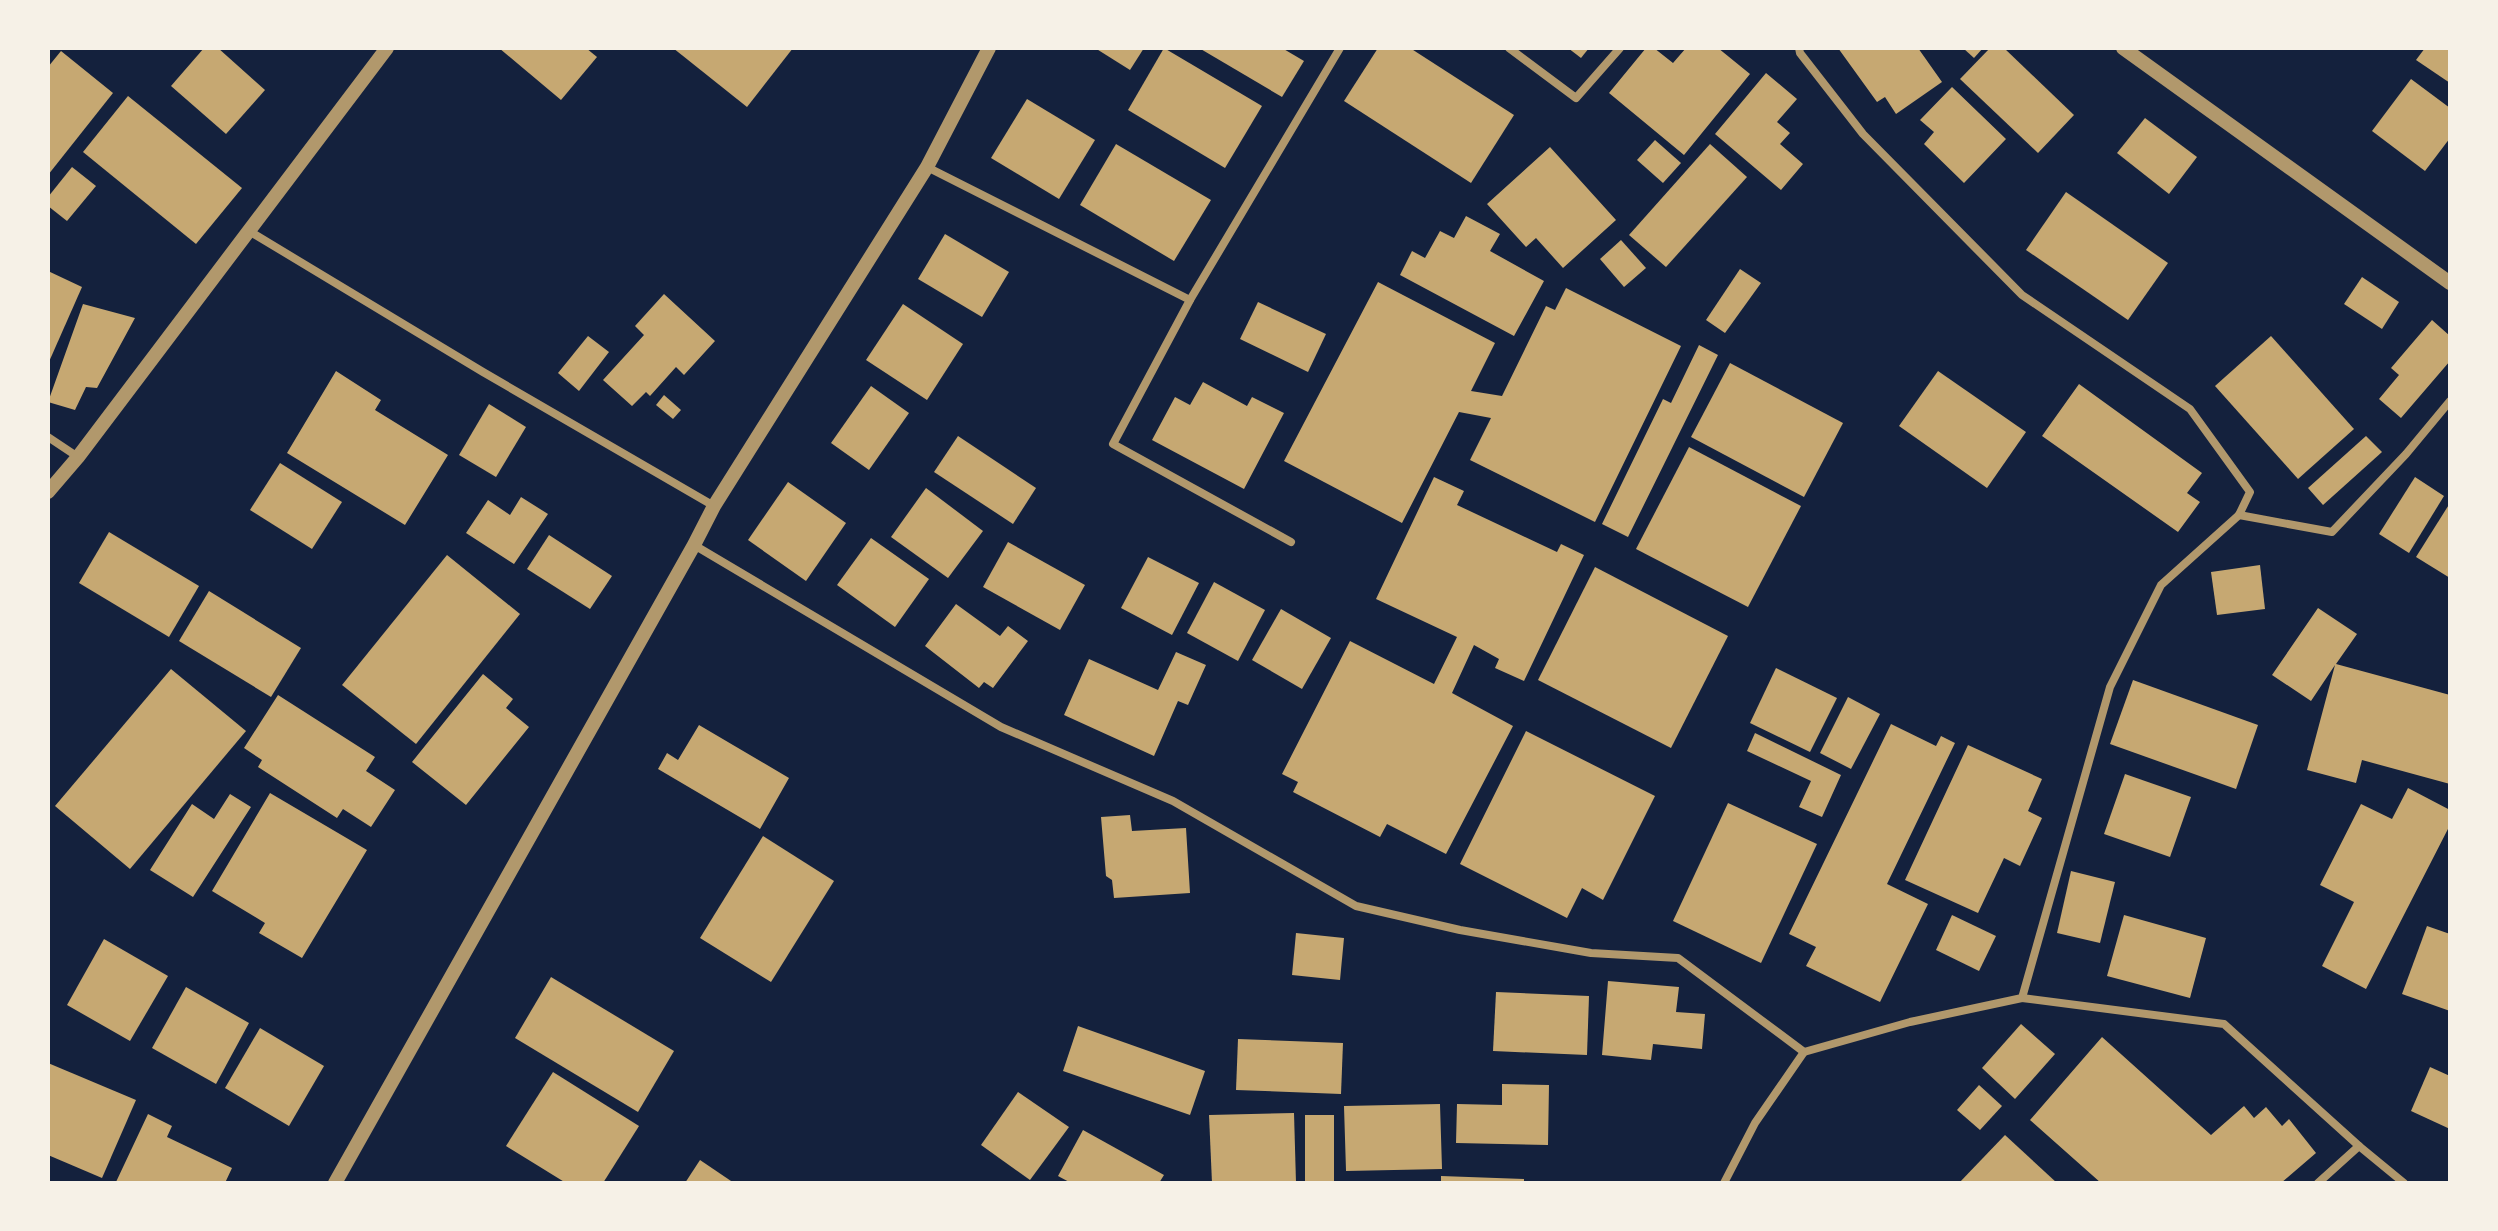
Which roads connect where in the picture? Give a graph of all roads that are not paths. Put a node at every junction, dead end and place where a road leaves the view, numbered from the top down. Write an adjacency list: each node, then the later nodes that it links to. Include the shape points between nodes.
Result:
1 (387, 48): 9 (street)
2 (989, 48): 8 (street)
3 (1340, 48): 11 (street)
4 (1509, 48): 5 (street, via 1576,98)
5 (1620, 48)
6 (2123, 48): 10 (street)
7 (1797, 50): 17 (street, via 1863,134 2022,295 2190,409 2250,492)
8 (927, 167): 11 (street); 16 (street)
9 (249, 231): 14 (street); 16 (street)
10 (2450, 283)
11 (1190, 300): 18 (street, via 1113,444)
12 (2450, 401): 17 (street, via 2332,532)
13 (48, 437): 14 (street)
14 (78, 457): 15 (street)
15 (48, 492)
16 (714, 506): 19 (street)
17 (2239, 515): 20 (street, via 2161,585 2110,687)
18 (1291, 542)
19 (694, 545): 21 (street, via 1001,727 1173,801 1356,906 1591,953 1678,958); 23 (street)
20 (2022, 998): 21 (street); 22 (street, via 2224,1024)
21 (1804, 1052): 24 (street, via 1755,1123)
22 (2359, 1146): 25 (street); 26 (street)
23 (335, 1183)
24 (1724, 1183)
25 (2318, 1183)
26 (2404, 1183)

